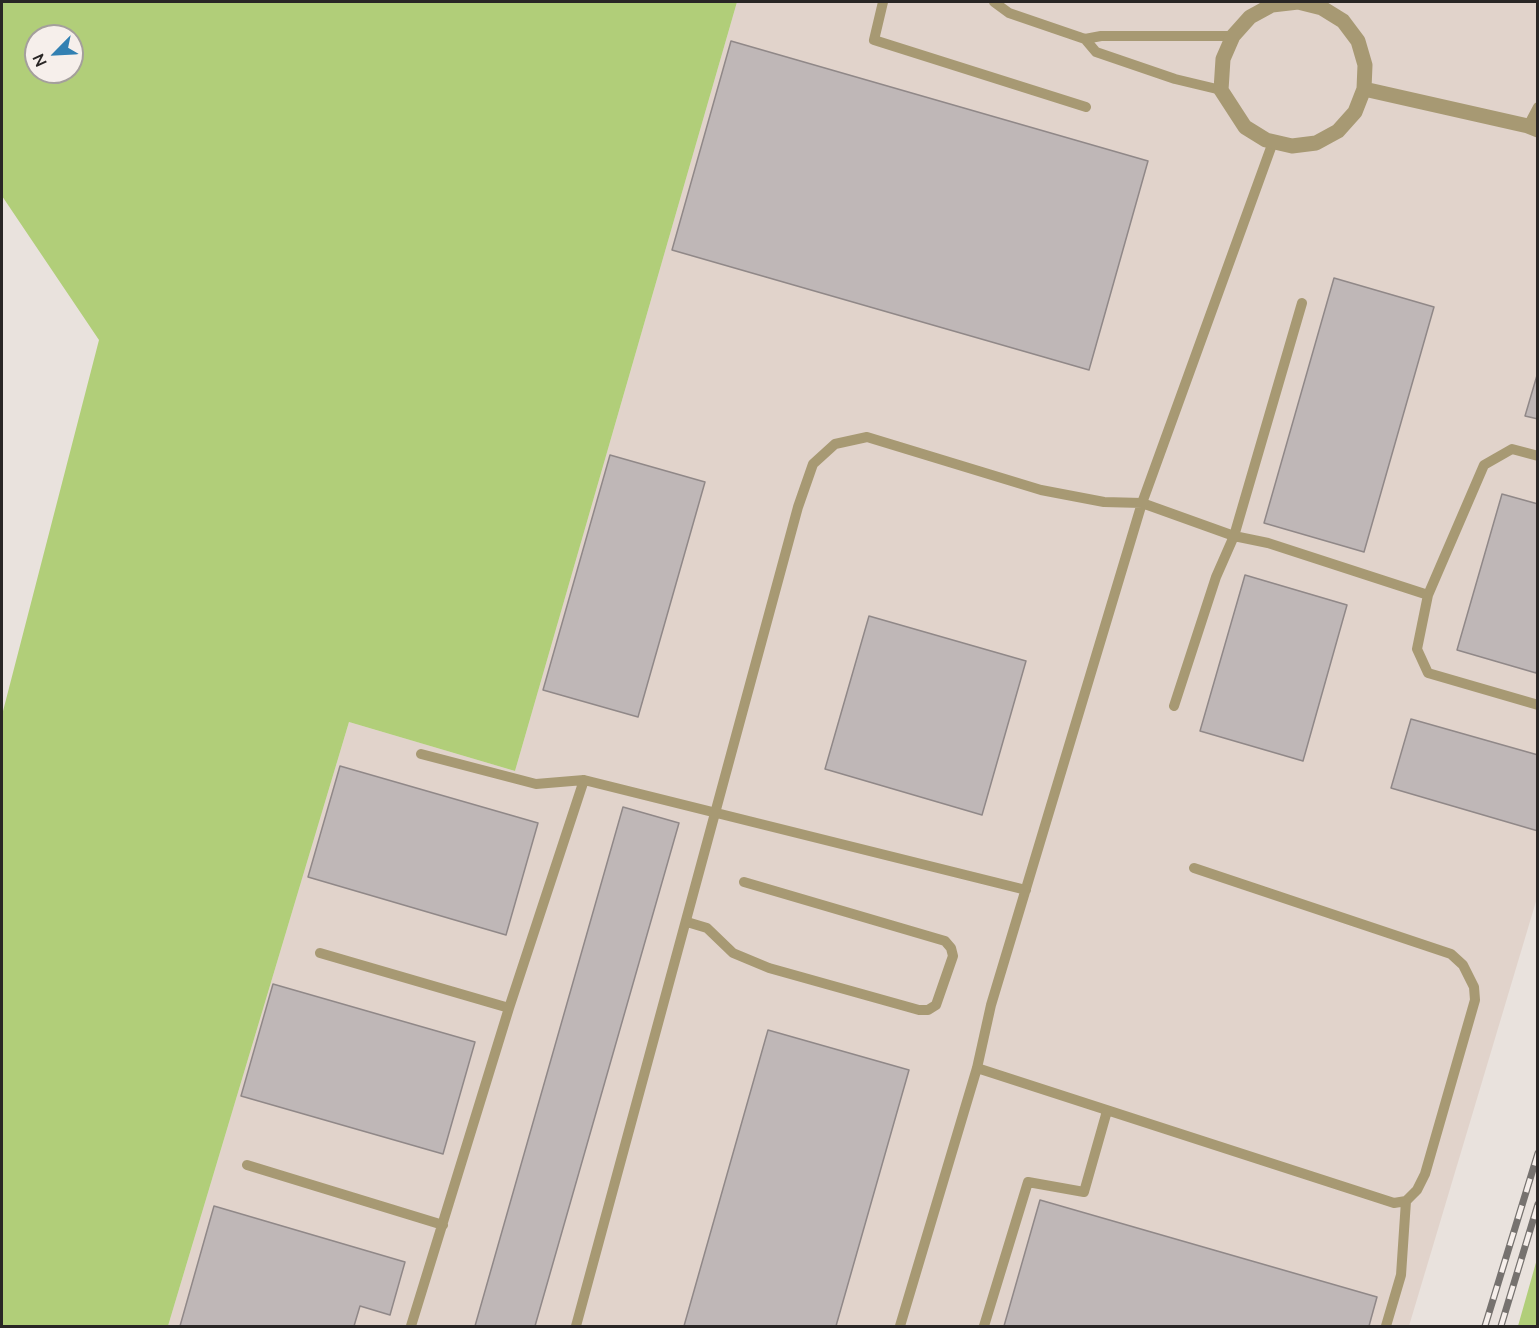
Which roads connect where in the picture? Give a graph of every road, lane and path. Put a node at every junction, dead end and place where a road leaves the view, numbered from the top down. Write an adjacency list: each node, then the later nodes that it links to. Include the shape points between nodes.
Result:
1 (883, 2): 8 (lane, via 874,40)
2 (994, 2): 5 (lane, via 1009,13)
3 (1298, 2): 4 (street, via 1272,5 1250,17); 6 (street, via 1322,8 1343,21 1358,41 1365,65)
4 (1233, 36): 5 (lane); 7 (street, via 1224,59)
5 (1085, 39): 7 (lane, via 1096,52)
6 (1364, 89): 10 (street); 11 (street, via 1355,112 1338,131 1316,142 1292,146)
7 (1221, 90): 11 (street, via 1245,127)
8 (1086, 107)
9 (1538, 107): 10 (lane)
10 (1533, 128)
11 (1273, 142): 14 (lane)
12 (1302, 303): 15 (lane)
13 (1538, 456): 16 (lane, via 1512,448 1484,465)
14 (1142, 503): 15 (lane); 21 (lane, via 1104,502 1041,490 867,437 835,444 813,464 798,507); 24 (lane)
15 (1234, 536): 16 (lane, via 1268,543); 18 (lane, via 1216,577)
16 (1428, 595): 17 (lane, via 1417,649 1428,673)
17 (1538, 705)
18 (1174, 706)
19 (422, 754): 20 (lane, via 536,784)
20 (584, 780): 21 (lane); 27 (lane)
21 (716, 812): 24 (lane); 25 (lane)
22 (1194, 868): 31 (lane, via 1451,954 1463,965 1474,987 1475,1000 1425,1174)
23 (744, 882): 25 (lane, via 945,941 953,956 936,1005 919,1011 769,968 733,953 707,928)
24 (1026, 890): 28 (lane, via 991,1005)
25 (687, 922): 34 (lane)
26 (320, 953): 27 (lane)
27 (509, 1008): 32 (lane)
28 (977, 1068): 29 (lane); 35 (lane)
29 (1107, 1111): 31 (lane, via 1394,1203); 36 (lane, via 1084,1192 1028,1182)
30 (248, 1165): 32 (lane)
31 (1406, 1201): 37 (lane, via 1401,1275)
32 (443, 1225): 33 (lane)
33 (411, 1326)
34 (576, 1326)
35 (900, 1326)
36 (984, 1326)
37 (1386, 1326)

